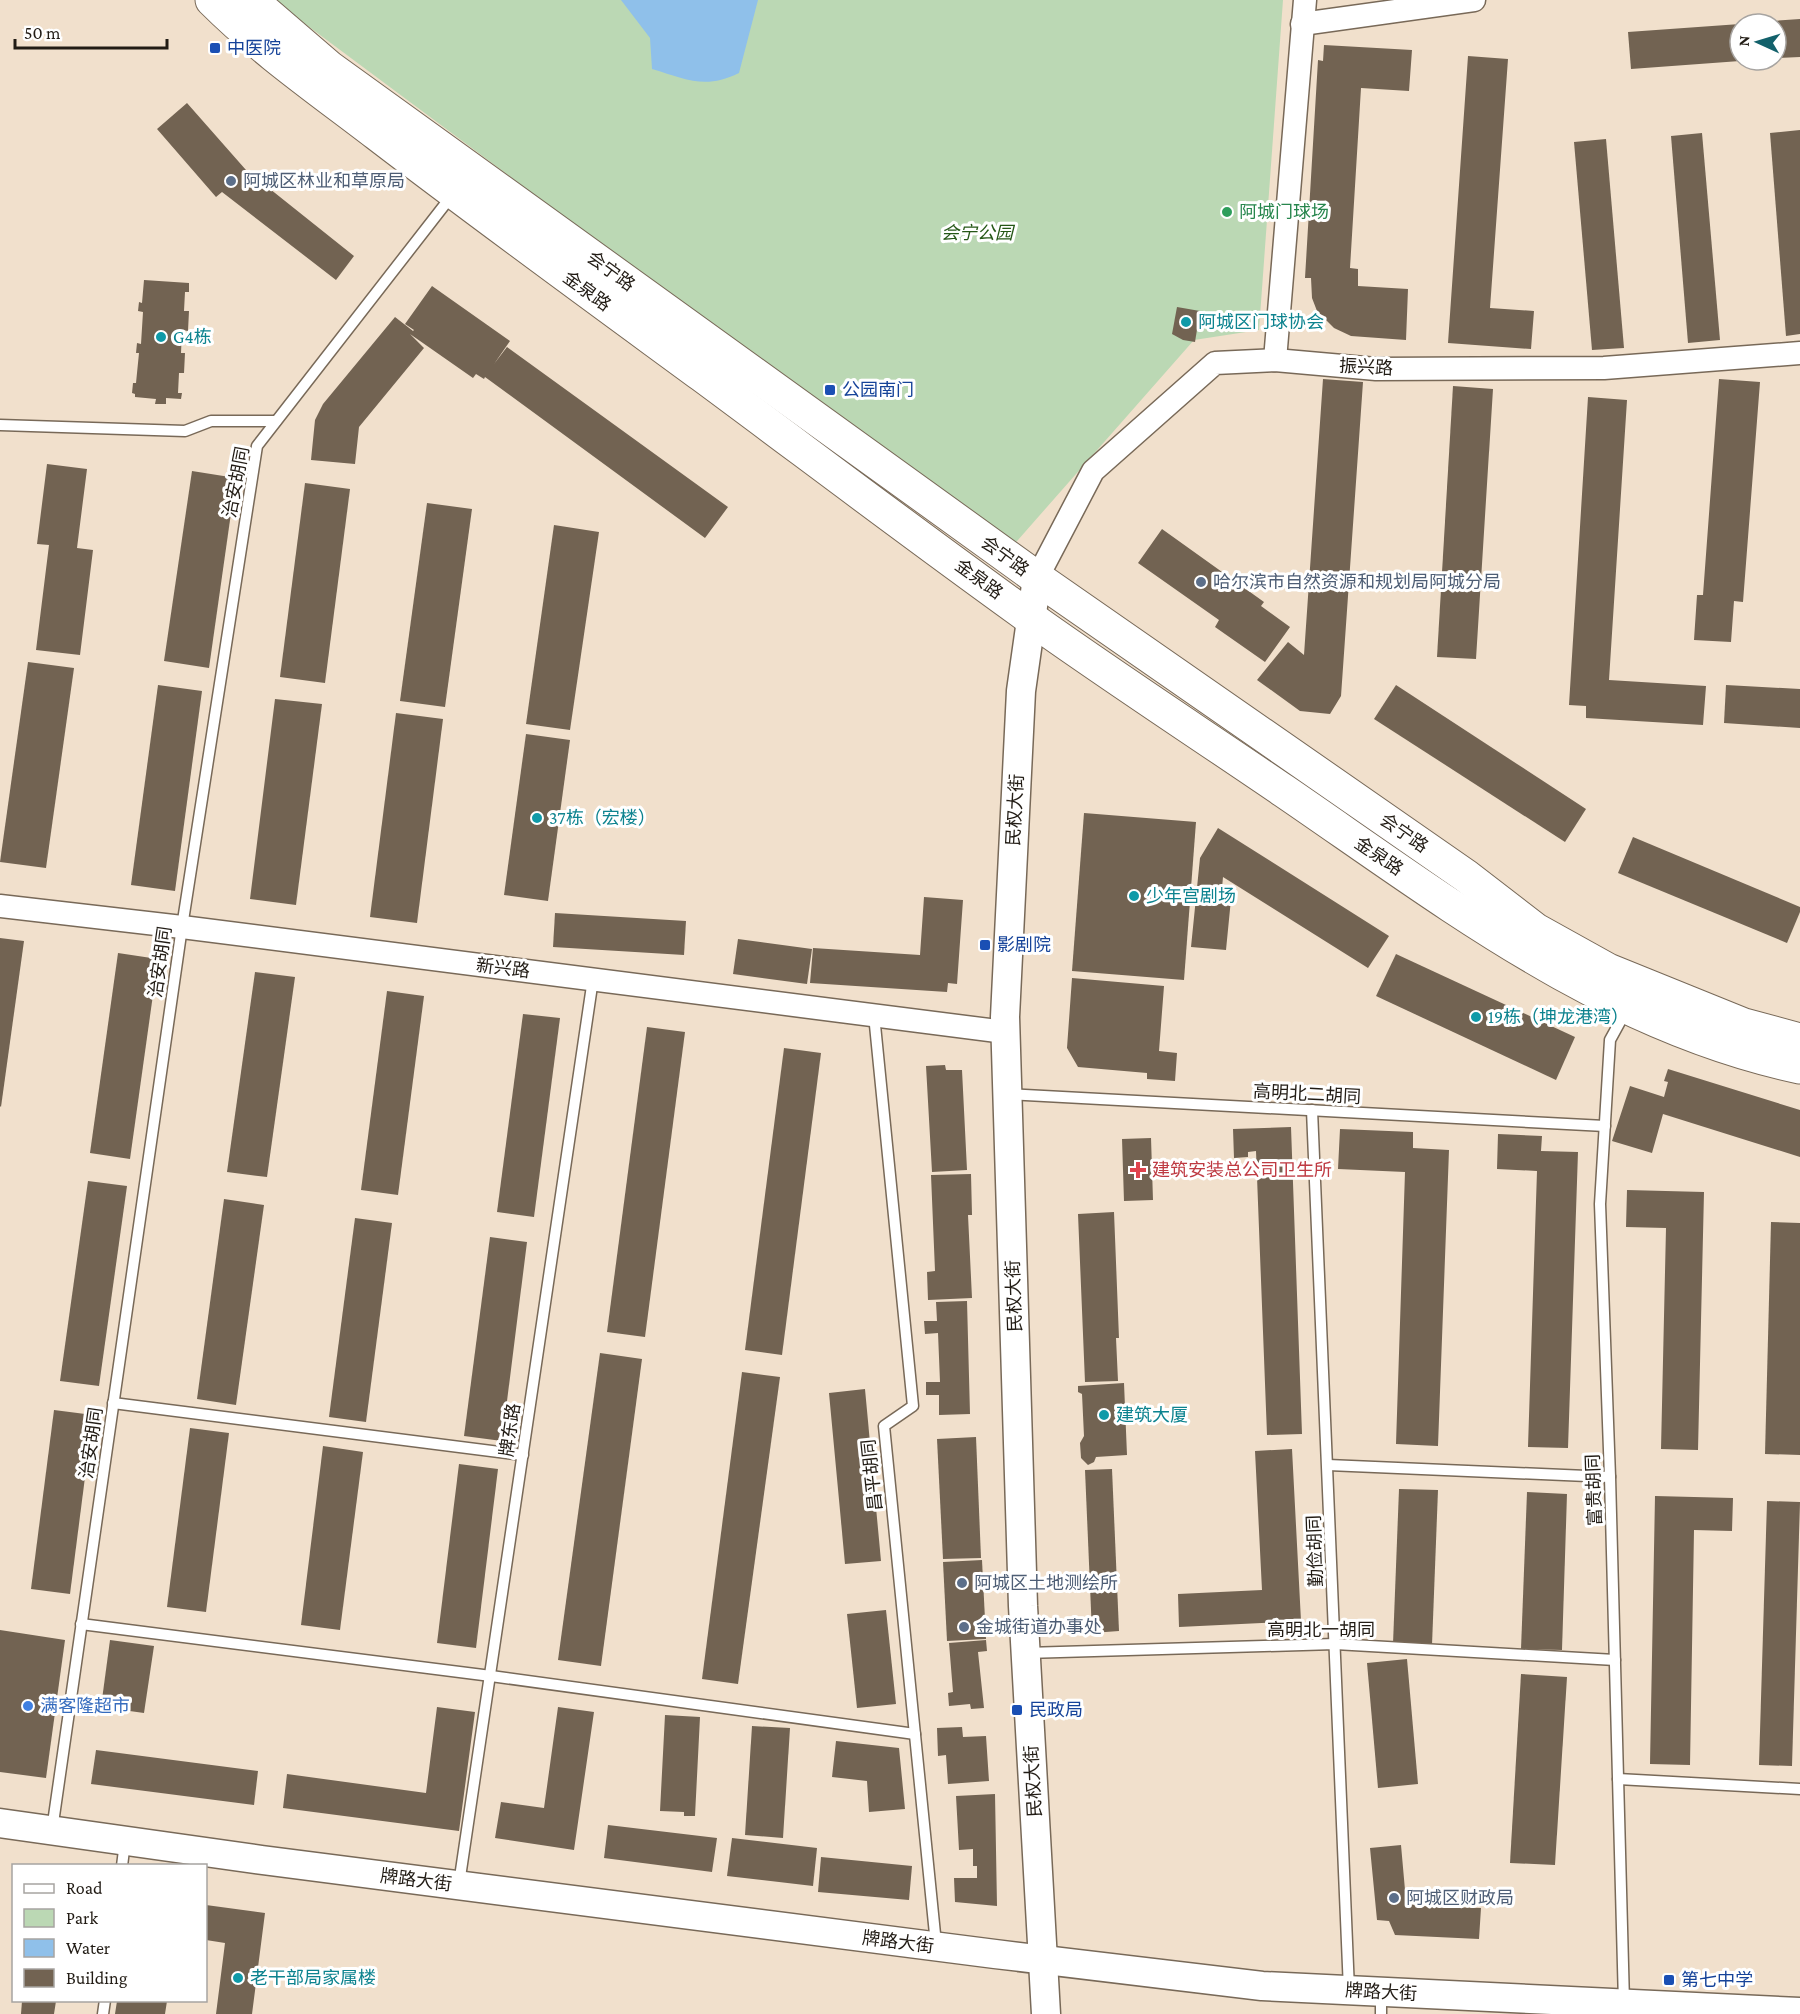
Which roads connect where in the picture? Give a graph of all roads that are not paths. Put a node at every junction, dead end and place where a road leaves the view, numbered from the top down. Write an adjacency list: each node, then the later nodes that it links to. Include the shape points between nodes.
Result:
1 (212, 0): 6 (main road, 金泉路, via 277,58)
2 (251, 0): 6 (main road, 会宁路)
3 (1305, 0): 5 (street)
4 (1474, 0): 5 (street)
5 (1302, 24): 8 (street)
6 (463, 181): 9 (lane, 治安胡同); 11 (main road, 会宁路); 12 (main road, 金泉路)
7 (1800, 353): 8 (street, 振兴路, via 1604,368 1376,369)
8 (1275, 360): 11 (street, 振兴路, via 1215,363 1093,471)
9 (276, 421): 10 (lane, via 211,421 185,431); 14 (lane, 治安胡同, via 257,446)
10 (0, 425)
11 (1037, 578): 12 (street, 民权大街); 16 (main road, 会宁路, via 1466,876 1536,930 1608,970)
12 (1031, 618): 16 (main road, 金泉路, via 1492,933 1580,985); 18 (street, 民权大街, via 1021,691)
13 (0, 906): 14 (street, 新兴路)
14 (182, 927): 15 (street, 新兴路); 24 (lane, 治安胡同)
15 (593, 980): 17 (street, 新兴路); 25 (lane, 牌东路)
16 (1634, 996): 19 (main road, 会宁路); 20 (main road, 金泉路, via 1703,1040); 23 (lane, 富贵胡同, via 1610,1040)
17 (873, 1015): 18 (street, 新兴路); 33 (lane, 昌平胡同, via 913,1406 884,1426)
18 (1005, 1032): 21 (street, 民权大街)
19 (1800, 1040)
20 (1800, 1067)
21 (1007, 1094): 22 (lane, 高明北二胡同); 30 (street, 民权大街)
22 (1312, 1110): 23 (lane, 高明北二胡同); 26 (lane, 勤俭胡同)
23 (1605, 1126): 27 (lane, 富贵胡同, via 1600,1204)
24 (113, 1403): 25 (lane); 28 (lane, 治安胡同)
25 (523, 1455): 32 (lane, 牌东路)
26 (1328, 1465): 27 (lane); 29 (lane, 勤俭胡同)
27 (1610, 1477): 31 (lane, 富贵胡同)
28 (81, 1624): 32 (lane); 37 (lane, 治安胡同)
29 (1335, 1644): 30 (lane, 高明北一胡同); 31 (lane, 高明北一胡同); 42 (lane, 勤俭胡同)
30 (1026, 1653): 41 (street, 民权大街)
31 (1615, 1660): 34 (lane, 富贵胡同)
32 (491, 1676): 33 (lane); 39 (lane, 牌东路)
33 (915, 1734): 40 (lane, 昌平胡同)
34 (1618, 1779): 35 (lane); 44 (lane, 富贵胡同)
35 (1800, 1789)
36 (0, 1823): 37 (street, 牌路大街)
37 (51, 1830): 38 (street, 牌路大街)
38 (124, 1853): 39 (street, 牌路大街)
39 (459, 1885): 40 (street, 牌路大街)
40 (937, 1947): 41 (street, 牌路大街)
41 (1043, 1960): 42 (street, 牌路大街, via 1262,1986); 46 (street, 民权大街)
42 (1349, 1990): 43 (street, 牌路大街)
43 (1381, 2003): 44 (street, 牌路大街)
44 (1623, 2004): 45 (street, 牌路大街)
45 (1794, 2013)
46 (1046, 2014)

